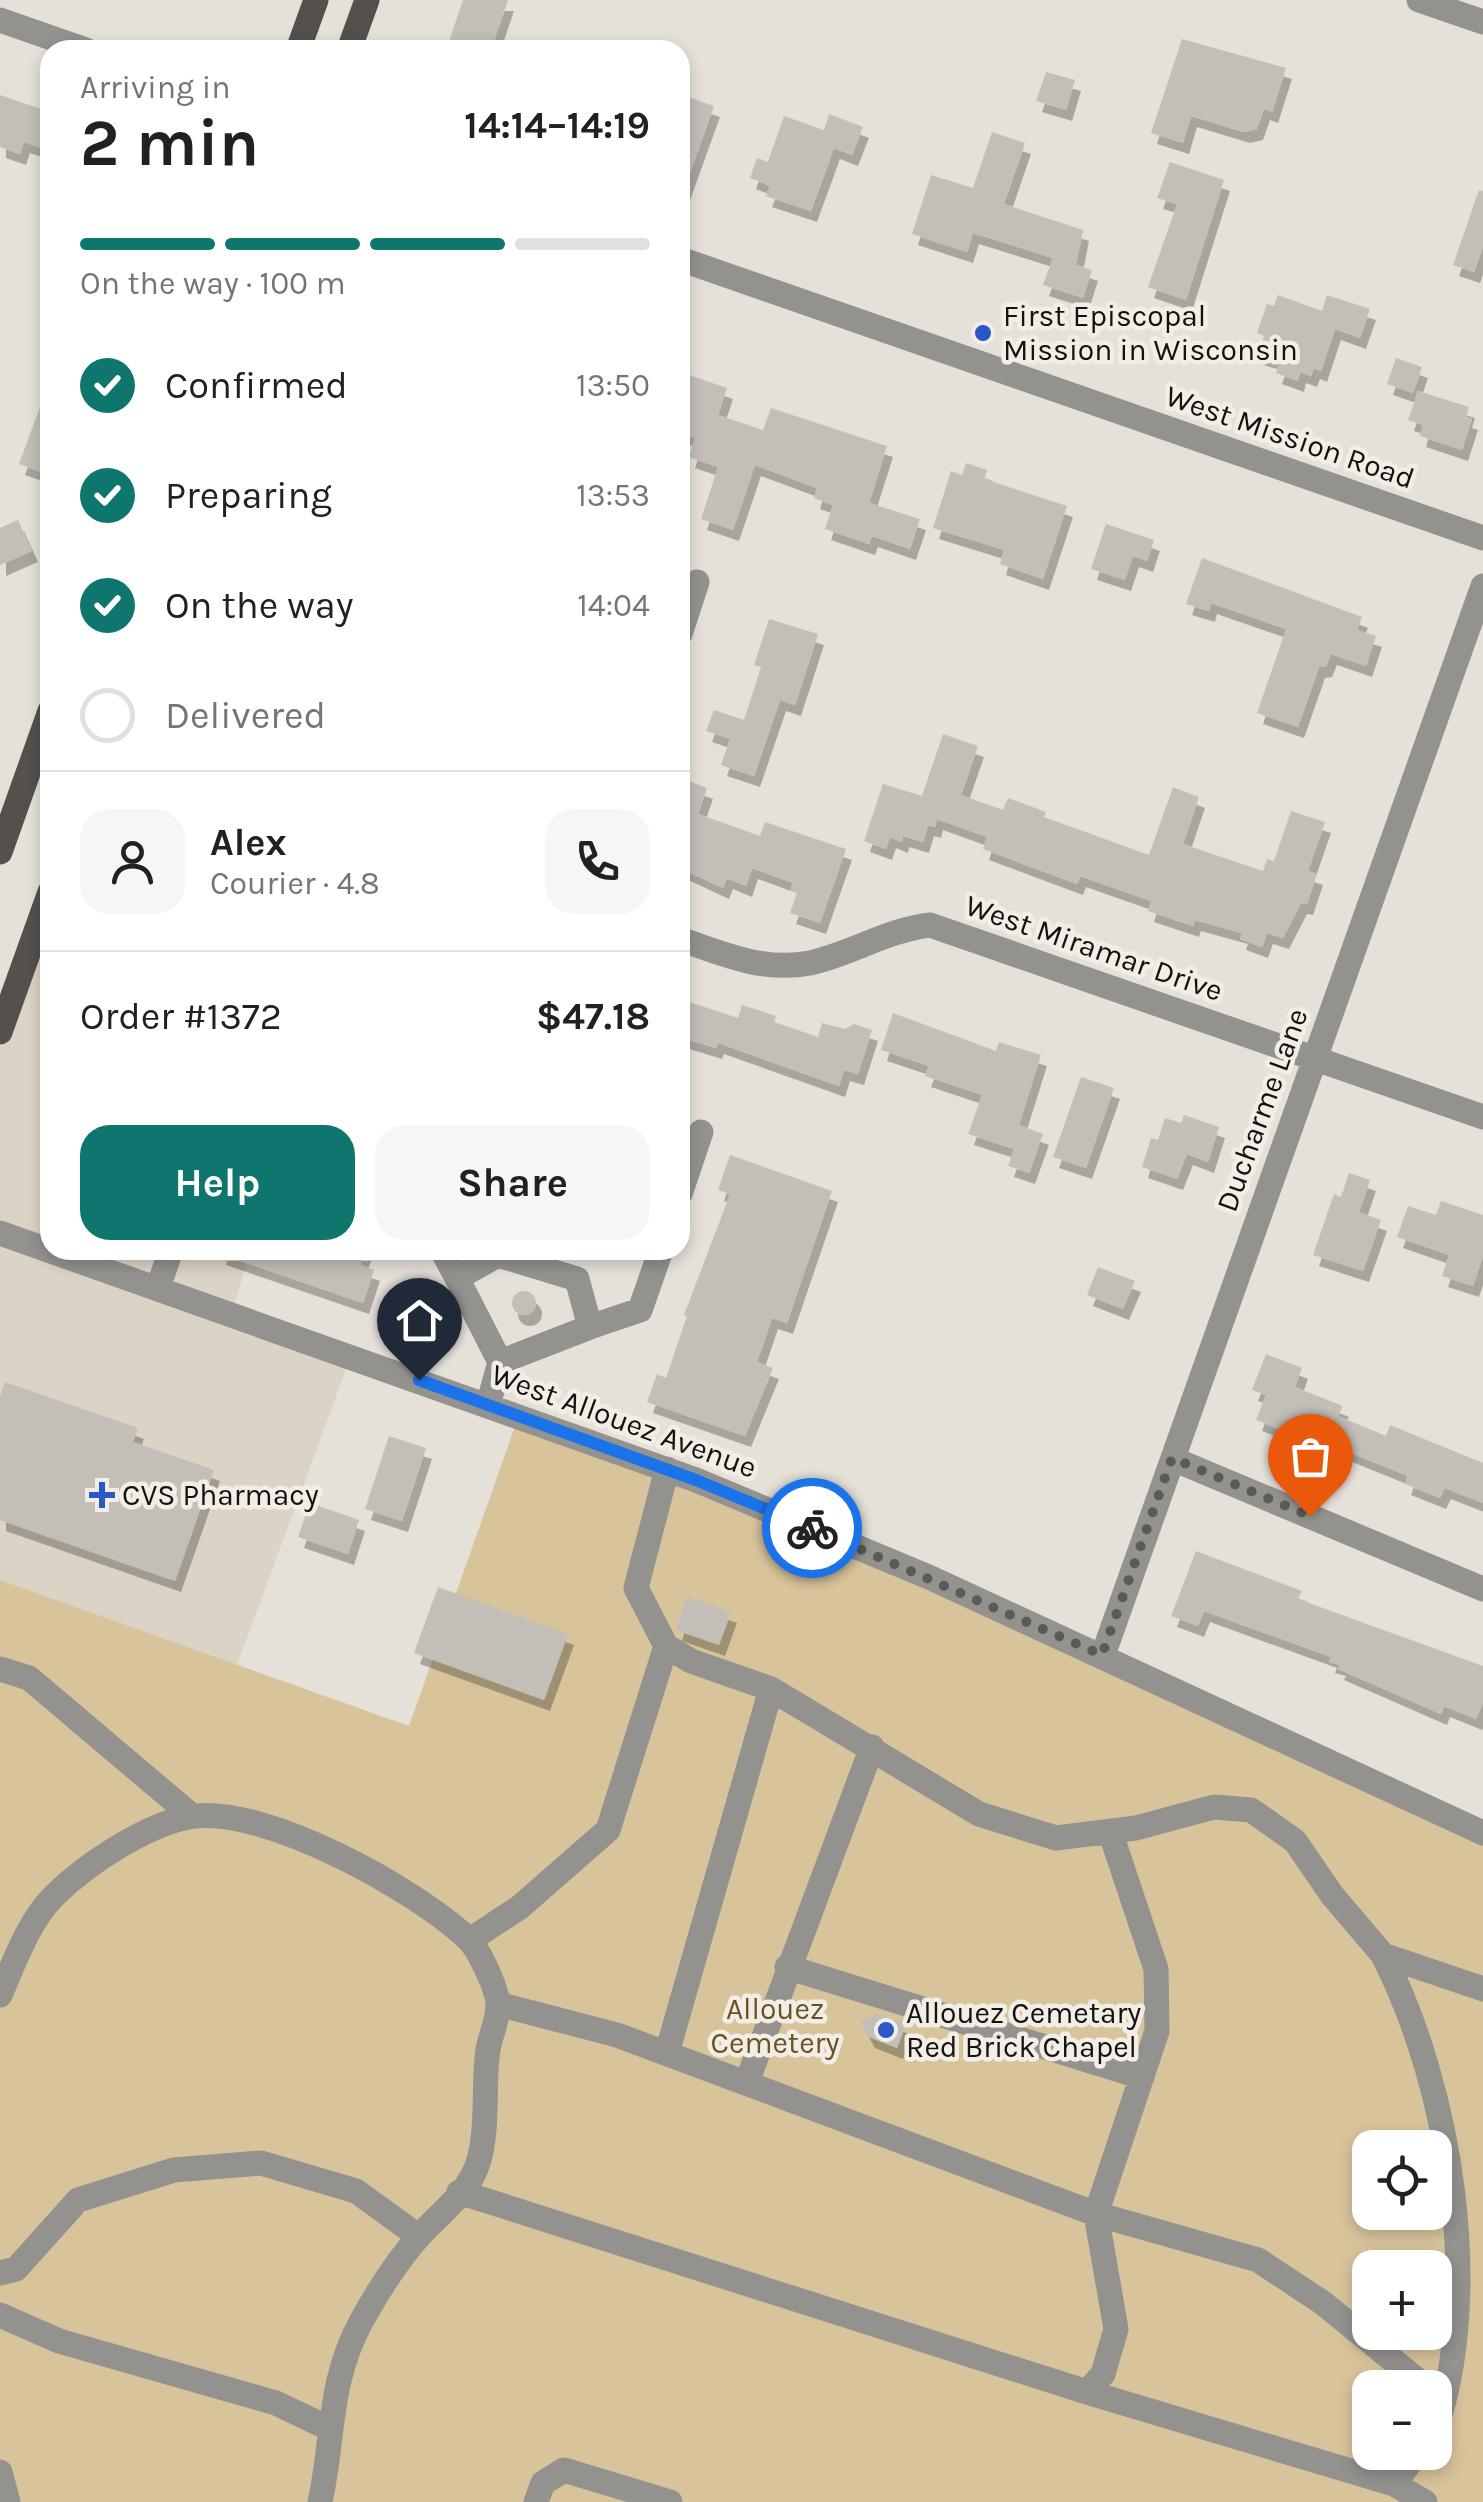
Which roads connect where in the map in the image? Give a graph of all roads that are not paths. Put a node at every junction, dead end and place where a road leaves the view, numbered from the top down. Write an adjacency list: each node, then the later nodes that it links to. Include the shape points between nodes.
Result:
1 (316, 0): 7 (main road)
2 (367, 0): 8 (main road)
3 (1419, 0): 5 (street)
4 (0, 20): 6 (street)
5 (1483, 22)
6 (57, 40)
7 (302, 40)
8 (353, 40)
9 (690, 261): 10 (street, West Mission Road)
10 (1483, 538)
11 (697, 582): 13 (street)
12 (1483, 586): 19 (street, Ducharme Lane)
13 (690, 603)
14 (40, 739): 15 (main road)
15 (0, 852)
16 (40, 939): 18 (main road)
17 (690, 943): 19 (street, West Miramar Drive, via 744,962 810,963 930,925)
18 (0, 1032)
19 (1315, 1058): 20 (street, West Miramar Drive); 36 (street, Ducharme Lane)
20 (1483, 1118)
21 (701, 1132): 22 (street)
22 (690, 1164)
23 (0, 1233): 24 (street, West Allouez Avenue)
24 (40, 1247)
25 (78, 1260): 32 (street, West Allouez Avenue)
26 (168, 1260): 32 (street)
27 (447, 1260): 31 (street)
28 (488, 1260): 31 (street)
29 (517, 1260): 33 (street, via 578,1279)
30 (657, 1260): 33 (street, via 640,1310)
31 (457, 1278): 34 (street)
32 (158, 1288): 35 (street, West Allouez Avenue)
33 (590, 1326): 34 (street)
34 (500, 1362): 35 (street)
35 (488, 1405): 37 (street, West Allouez Avenue)
36 (1172, 1458): 38 (street); 40 (street, Ducharme Lane)
37 (667, 1469): 39 (street, via 636,1588); 40 (street, West Allouez Avenue)
38 (1483, 1589)
39 (666, 1646): 42 (street); 47 (street, via 608,1830 520,1907)
40 (1102, 1655): 46 (street, West Allouez Avenue)
41 (0, 1670): 44 (street, via 28,1678)
42 (771, 1689): 43 (street); 53 (street)
43 (872, 1747): 45 (street, via 980,1814 1056,1838); 49 (street)
44 (192, 1816): 47 (street, via 249,1824 325,1847 396,1886); 51 (street, via 140,1833 53,1897)
45 (1110, 1831): 48 (street, via 1214,1807 1251,1810 1296,1841); 54 (street, via 1156,1968 1157,2031)
46 (1483, 1833)
47 (470, 1940): 52 (street)
48 (1383, 1955): 50 (street); 62 (street, via 1426,2042 1472,2176 1480,2324 1471,2366)
49 (787, 1967): 54 (street); 55 (street)
50 (1483, 1990)
51 (0, 1996)
52 (498, 2004): 53 (street); 56 (street, via 473,2176)
53 (666, 2053): 55 (street)
54 (1142, 2077): 57 (street)
55 (747, 2082): 57 (street)
56 (459, 2192): 58 (street); 63 (street)
57 (1096, 2214): 61 (street, via 1258,2260); 63 (street, via 1116,2329 1104,2374)
58 (418, 2236): 59 (street, via 356,2191 261,2163 174,2170 78,2200 16,2270); 64 (street, via 362,2320)
59 (0, 2274)
60 (0, 2316): 64 (street, via 58,2341 276,2403)
61 (1405, 2370)
62 (1452, 2391)
63 (1087, 2392): 67 (street)
64 (328, 2428): 69 (street)
65 (1404, 2470): 67 (street)
66 (0, 2472): 68 (street)
67 (1394, 2484): 72 (street)
68 (8, 2502)
69 (320, 2502)
70 (536, 2502): 71 (street, via 543,2484 564,2470)
71 (670, 2502)
72 (1426, 2502)

